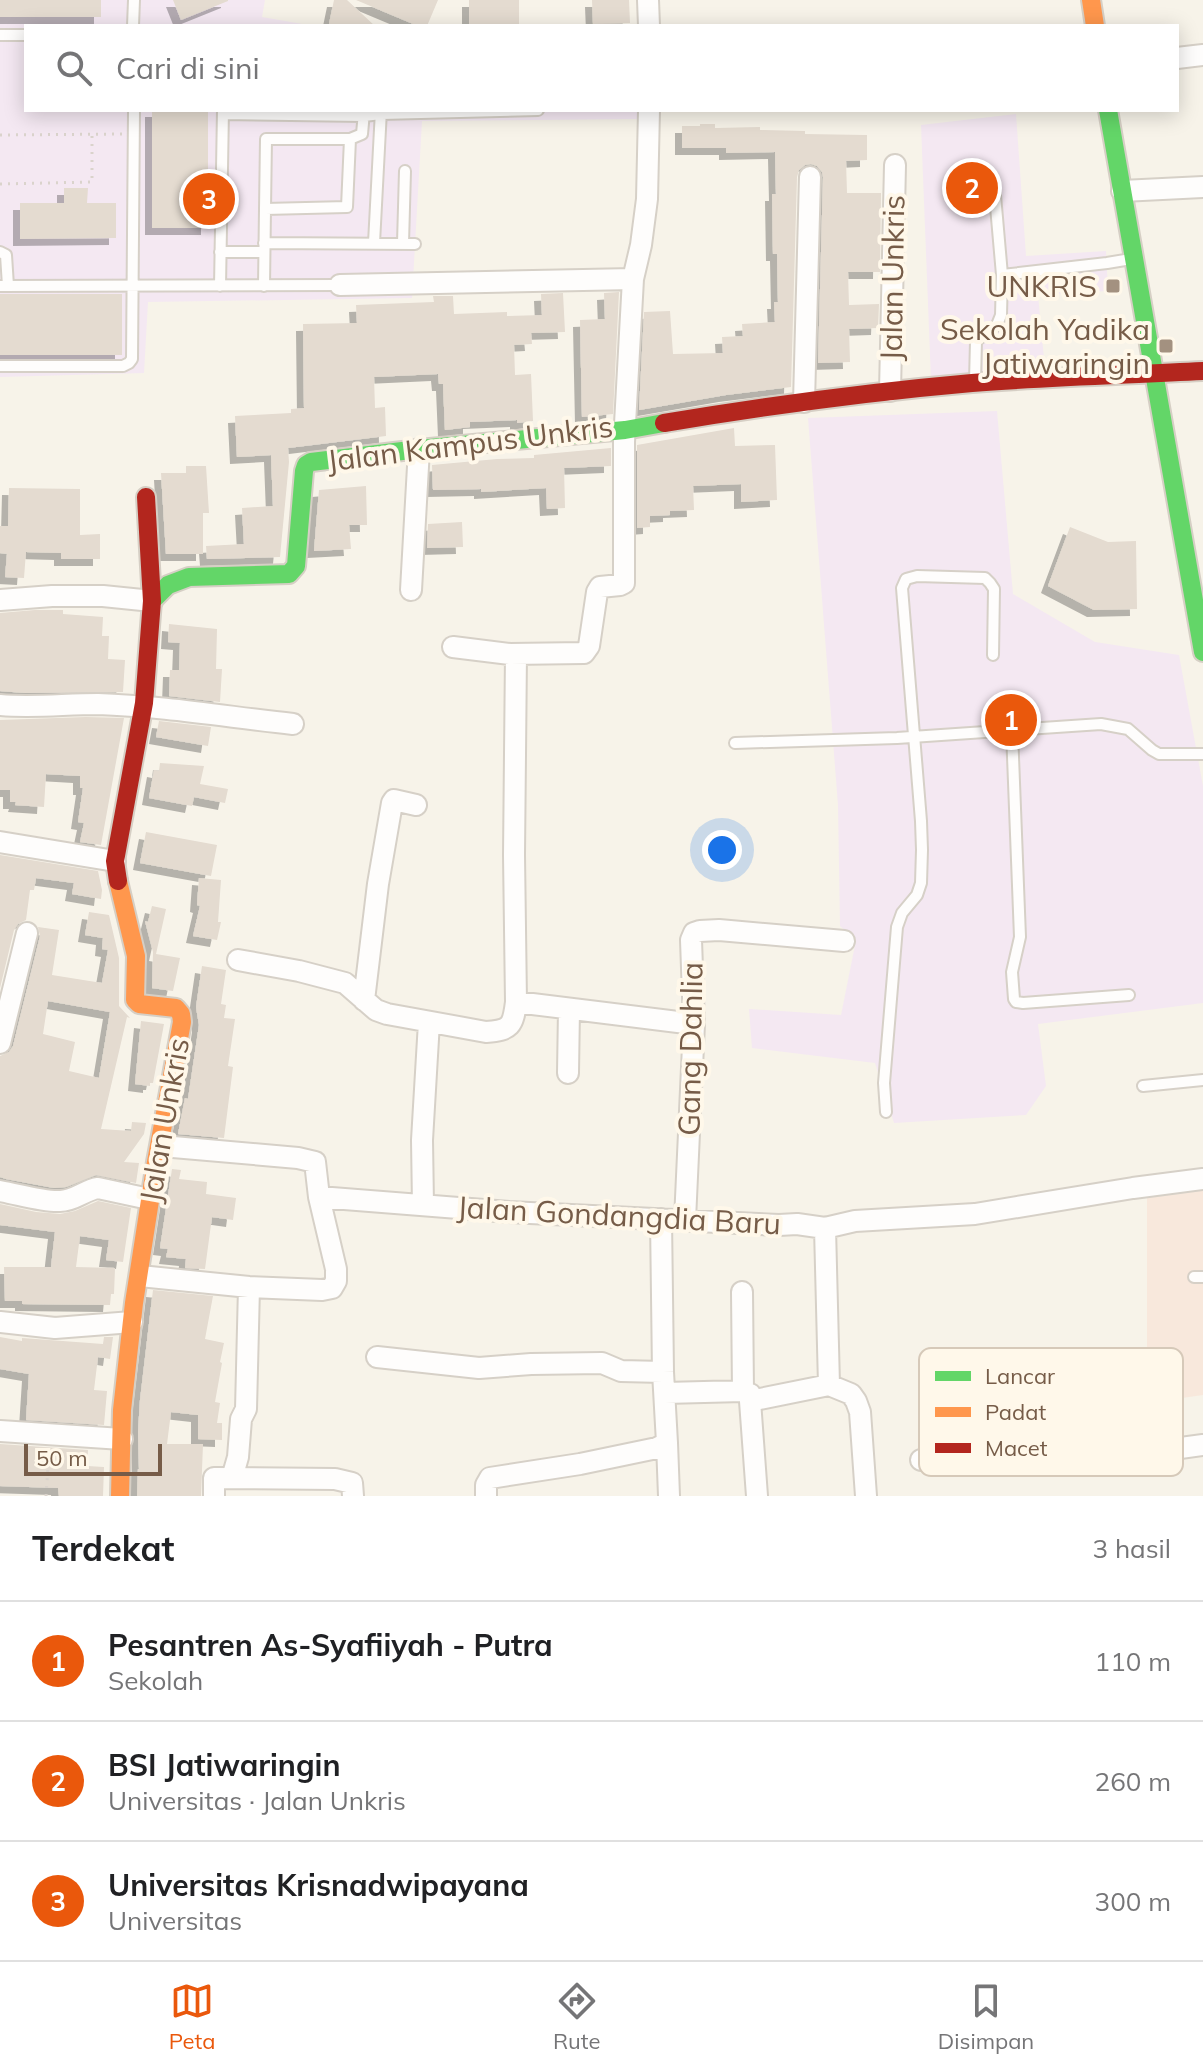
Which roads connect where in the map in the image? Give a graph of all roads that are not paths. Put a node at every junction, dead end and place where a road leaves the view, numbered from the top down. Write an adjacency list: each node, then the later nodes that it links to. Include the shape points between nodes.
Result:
1 (134, 0): 4 (lane)
2 (648, 0): 5 (street)
3 (1091, 0): 6 (street)
4 (133, 24)
5 (649, 24)
6 (1095, 24)
7 (0, 35): 8 (lane)
8 (24, 35)
9 (1203, 55): 10 (street)
10 (1179, 58)
11 (134, 112): 36 (lane)
12 (223, 112): 16 (lane); 30 (lane)
13 (381, 112): 16 (lane); 25 (lane)
14 (649, 112): 33 (street, Jalan Kampus Unkris, via 647,199)
15 (1108, 112): 22 (street)
16 (364, 113): 17 (lane, via 362,134)
17 (350, 139): 24 (lane, via 347,207); 24 (lane, via 266,139)
18 (895, 165): 43 (street, Jalan Unkris)
19 (405, 171): 26 (lane)
20 (810, 177): 44 (street)
21 (1203, 187): 22 (street)
22 (1122, 191): 31 (street)
23 (995, 195): 32 (lane)
24 (265, 209): 28 (lane)
25 (374, 243): 26 (lane); 28 (lane)
26 (403, 243): 27 (lane)
27 (415, 244)
28 (264, 248): 30 (lane); 38 (lane)
29 (0, 252): 35 (lane, via 6,255)
30 (220, 252): 37 (lane)
31 (1135, 258): 32 (lane); 41 (street)
32 (1002, 275): 42 (lane, via 1000,320 976,341)
33 (633, 279): 34 (street); 45 (street, Jalan Kampus Unkris)
34 (340, 285): 38 (lane)
35 (4, 286): 36 (lane)
36 (132, 286): 37 (lane); 39 (lane, via 129,363)
37 (220, 286): 38 (lane)
38 (264, 286)
39 (0, 366)
40 (1203, 371): 41 (street)
41 (1154, 373): 42 (street); 51 (street)
42 (975, 383): 43 (street)
43 (890, 391): 44 (street)
44 (804, 402): 45 (street)
45 (625, 430): 46 (street, Jalan Kampus Unkris); 54 (street, via 624,583 597,592 584,653)
46 (419, 449): 48 (street); 50 (street, Jalan Kampus Unkris, via 306,465 296,566 289,574 176,579)
47 (146, 497): 50 (street, Jalan Unkris)
48 (411, 590)
49 (0, 600): 50 (street, via 103,596)
50 (152, 601): 57 (street, Jalan Unkris)
51 (1199, 601): 53 (street)
52 (453, 647): 54 (street)
53 (1203, 652)
54 (516, 654): 71 (street)
55 (993, 655): 60 (lane, via 994,589 985,578 906,579 902,588)
56 (0, 705): 57 (street)
57 (144, 707): 58 (street); 65 (street, Jalan Unkris)
58 (293, 724)
59 (1012, 731): 60 (lane); 62 (lane, via 1120,726 1159,754); 69 (lane, via 1020,937 1012,972 1014,999 1023,1003)
60 (914, 737): 61 (lane); 79 (lane, via 921,883 897,927)
61 (735, 743)
62 (1203, 754)
63 (416, 805): 70 (street, via 392,803)
64 (0, 842): 65 (street)
65 (115, 861): 84 (street, Jalan Unkris, via 136,956 135,1000 176,1008 181,1014)
66 (27, 933): 75 (street)
67 (844, 941): 74 (street, Gang Dahlia, via 719,930 694,933)
68 (238, 960): 70 (street, via 345,983)
69 (1129, 995)
70 (364, 1000): 73 (street, via 387,1014)
71 (516, 1002): 72 (street); 73 (street, via 510,1027 501,1031)
72 (569, 1009): 74 (street); 76 (street)
73 (429, 1022): 85 (street)
74 (694, 1024): 87 (street, Gang Dahlia)
75 (0, 1043)
76 (568, 1073)
77 (1203, 1080): 78 (lane)
78 (1143, 1086)
79 (886, 1112)
80 (173, 1147): 83 (street, via 315,1162)
81 (1203, 1179): 88 (street, Jalan Gondangdia Baru, via 975,1214 855,1221)
82 (0, 1191): 84 (street, via 58,1201 98,1188)
83 (319, 1197): 85 (street, Jalan Gondangdia Baru); 90 (street, via 336,1269 332,1288)
84 (149, 1199): 89 (street, Jalan Unkris)
85 (423, 1205): 86 (street, Jalan Gondangdia Baru)
86 (661, 1219): 87 (street, Jalan Gondangdia Baru); 95 (street)
87 (685, 1220): 88 (street, Jalan Gondangdia Baru)
88 (825, 1228): 96 (street)
89 (140, 1276): 90 (street); 93 (street, Jalan Unkris)
90 (249, 1287): 103 (street, via 246,1409)
91 (742, 1292): 97 (street)
92 (0, 1322): 93 (street, via 55,1328)
93 (132, 1322): 99 (street, Jalan Unkris)
94 (377, 1357): 95 (street, via 479,1368 602,1363)
95 (664, 1383): 97 (street); 100 (street)
96 (829, 1385): 97 (street); 110 (street, via 851,1394 860,1412)
97 (746, 1396): 109 (street)
98 (0, 1431): 99 (street)
99 (122, 1439): 104 (street, Jalan Unkris)
100 (667, 1443): 107 (street, via 490,1478); 108 (street)
101 (1203, 1445): 102 (street)
102 (1183, 1448)
103 (232, 1478): 105 (street, via 214,1478); 106 (street, via 335,1479 352,1483)
104 (120, 1496)
105 (214, 1496)
106 (353, 1496)
107 (486, 1496)
108 (669, 1496)
109 (757, 1496)
110 (866, 1496)

